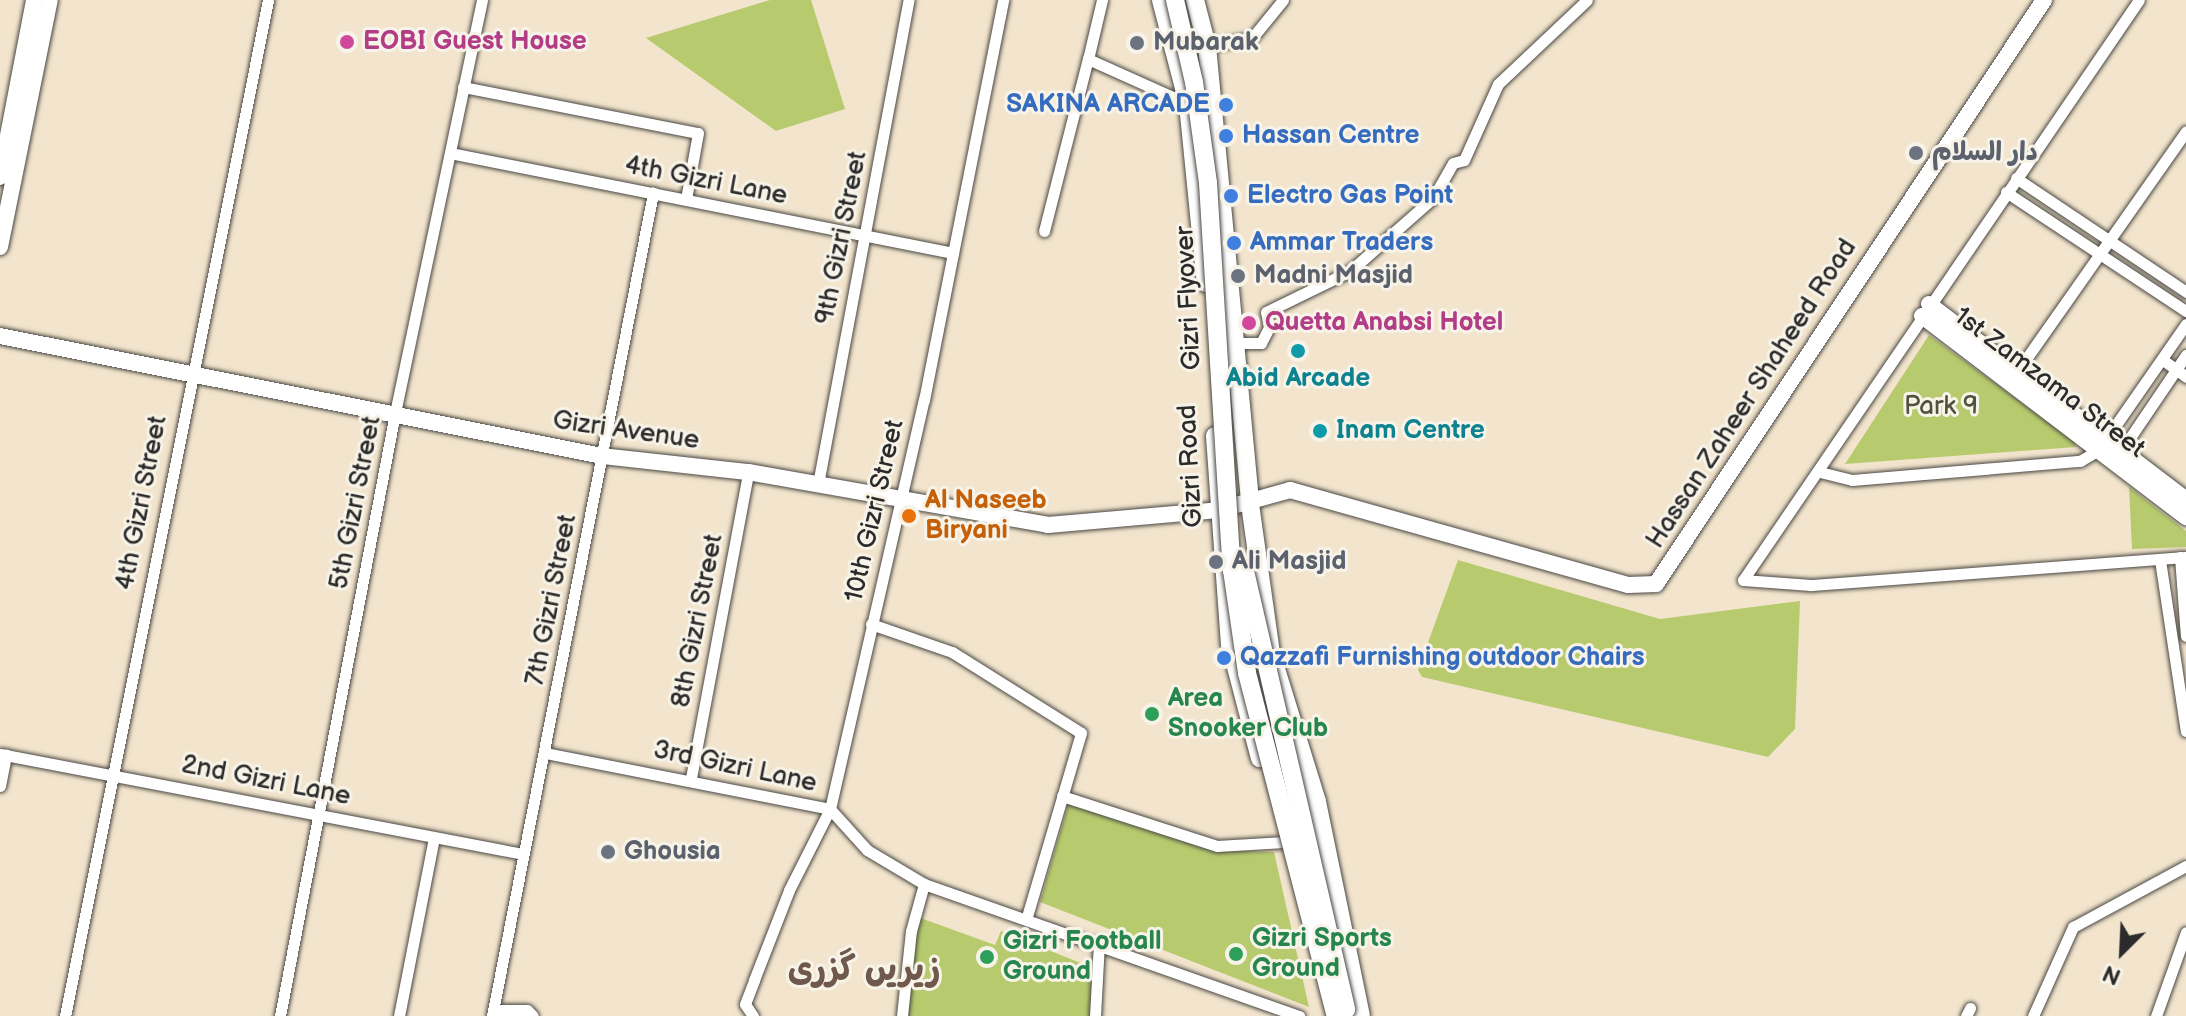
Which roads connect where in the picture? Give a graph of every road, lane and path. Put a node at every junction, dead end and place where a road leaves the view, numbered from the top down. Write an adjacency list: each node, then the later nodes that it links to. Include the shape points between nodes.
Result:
1 (34, 0): 22 (street)
2 (50, 0): 30 (street)
3 (268, 0): 42 (street, 4th Gizri Street)
4 (482, 0): 18 (street, 5th Gizri Street)
5 (909, 0): 28 (street, 9th Gizri Street)
6 (1003, 0): 31 (street, 10th Gizri Street)
7 (1102, 0): 17 (street)
8 (1161, 0): 19 (main road, Gizri Road)
9 (1175, 0): 88 (main road, Gizri Flyover, bridge, via 1194,82 1208,183 1232,570 1247,673)
10 (1187, 0): 89 (main road, Gizri Flyover, bridge, via 1214,157 1245,580)
11 (1195, 0): 16 (main road, Gizri Road)
12 (1283, 0): 16 (street, via 1252,38)
13 (1587, 0): 38 (street, via 1498,84 1464,160 1453,163 1433,198 1350,271 1266,312 1269,327 1261,343)
14 (2044, 0): 53 (street, Hassan Zaheer Shaheed Road, via 1656,584 1628,585 1290,490)
15 (2139, 0): 23 (street)
16 (1207, 46): 38 (main road, Gizri Road)
17 (1088, 59): 19 (street); 27 (street)
18 (463, 87): 21 (street, 5th Gizri Street); 26 (street, via 698,133)
19 (1188, 104): 54 (main road, Gizri Road, via 1209,310)
20 (2186, 131): 29 (street)
21 (450, 153): 25 (street, 4th Gizri Lane); 44 (street, 5th Gizri Street)
22 (0, 177)
23 (2016, 178): 24 (street); 29 (street)
24 (2006, 192): 32 (street); 34 (street)
25 (653, 193): 26 (street, 4th Gizri Lane); 47 (street, 7th Gizri Street)
26 (686, 199): 28 (street, 4th Gizri Lane)
27 (1044, 231)
28 (865, 235): 31 (street, 4th Gizri Lane); 50 (street, 9th Gizri Street)
29 (2112, 241): 32 (street); 33 (street)
30 (0, 247)
31 (953, 253): 51 (street, 10th Gizri Street)
32 (2102, 254): 35 (street); 43 (street)
33 (2186, 292)
34 (1925, 310): 43 (street, 1st Zamzama Street); 49 (street)
35 (2186, 311)
36 (2186, 324): 40 (street)
37 (0, 336): 42 (street, Gizri Avenue)
38 (1237, 343): 53 (main road, Gizri Road)
39 (2186, 355): 41 (street)
40 (2163, 360): 41 (street); 45 (street)
41 (2181, 373): 46 (street)
42 (189, 375): 44 (street, Gizri Avenue); 63 (street, 4th Gizri Street)
43 (2014, 377): 45 (street, 1st Zamzama Street)
44 (395, 413): 47 (street, Gizri Avenue); 68 (street, 5th Gizri Street)
45 (2102, 444): 46 (street, 1st Zamzama Street); 49 (street, via 2080,461 1852,480); 55 (street, 1st Zamzama Street)
46 (2121, 451): 52 (street, 1st Zamzama Street)
47 (602, 456): 48 (street, Gizri Avenue); 61 (street, 7th Gizri Street)
48 (748, 472): 50 (street, Gizri Avenue); 64 (street, 8th Gizri Street)
49 (1820, 472): 57 (street, via 1743,580 1811,585)
50 (818, 484): 51 (street, Gizri Avenue)
51 (901, 499): 54 (street, Gizri Avenue, via 1048,525); 58 (street, 10th Gizri Street)
52 (2186, 500)
53 (1250, 504): 54 (street, Gizri Avenue); 90 (main road, Gizri Road, via 1271,653 1317,802)
54 (1218, 510): 70 (main road, Gizri Road, via 1230,644)
55 (2186, 517)
56 (2183, 557): 57 (street); 59 (street)
57 (2160, 560): 60 (street)
58 (871, 624): 66 (street, via 952,652 1081,733); 67 (street, 10th Gizri Street)
59 (2186, 636)
60 (2186, 731)
61 (545, 753): 64 (street, 3rd Gizri Lane); 71 (street, 7th Gizri Street)
62 (3, 754): 63 (street, 2nd Gizri Lane); 65 (street)
63 (111, 773): 68 (street, 2nd Gizri Lane); 79 (street, 4th Gizri Street)
64 (691, 778): 67 (street, 3rd Gizri Lane)
65 (0, 786)
66 (1062, 796): 70 (street, via 1217,846); 74 (street)
67 (830, 809): 73 (street, 3rd Gizri Lane, via 867,850); 83 (street, 10th Gizri Street, via 789,890 745,1004)
68 (319, 813): 69 (street, 2nd Gizri Lane); 80 (street, 5th Gizri Street)
69 (434, 838): 71 (street, 2nd Gizri Lane); 81 (street)
70 (1284, 842): 87 (main road, Gizri Road)
71 (523, 854): 77 (street, 7th Gizri Street)
72 (2186, 866): 91 (street, via 2073,927)
73 (924, 884): 74 (street, 3rd Gizri Lane); 84 (street, via 911,931)
74 (1027, 917): 76 (street, 3rd Gizri Lane)
75 (2186, 932): 78 (street)
76 (1099, 942): 85 (street); 86 (street, 3rd Gizri Lane)
77 (492, 1013): 82 (street, via 527,1010)
78 (2160, 1014)
79 (65, 1016)
80 (280, 1016)
81 (399, 1016)
82 (533, 1016)
83 (753, 1016)
84 (902, 1016)
85 (1095, 1016)
86 (1299, 1016)
87 (1327, 1016)
88 (1336, 1016)
89 (1348, 1016)
90 (1361, 1016)
91 (2033, 1016)

